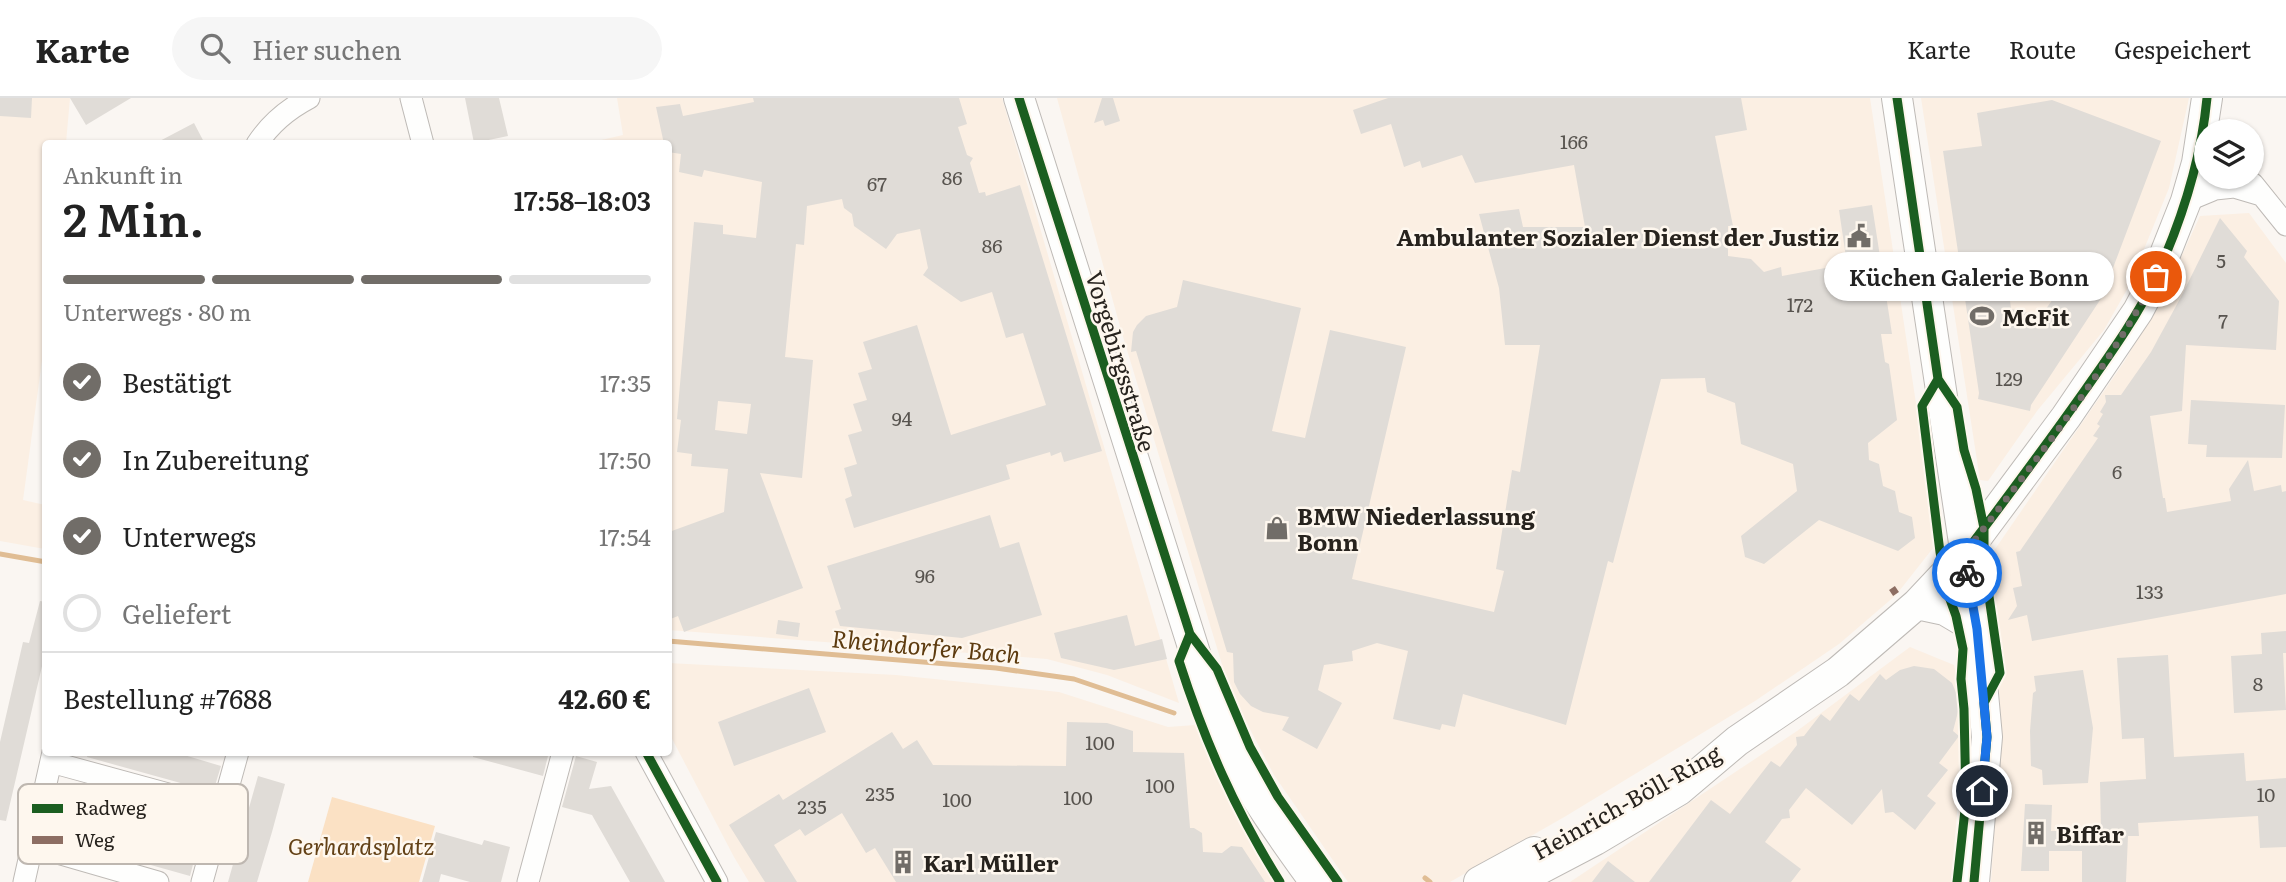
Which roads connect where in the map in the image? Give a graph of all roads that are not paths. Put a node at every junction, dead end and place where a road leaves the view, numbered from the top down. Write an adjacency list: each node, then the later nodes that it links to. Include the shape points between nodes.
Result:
1 (309, 98): 6 (street, via 274,122)
2 (411, 98): 7 (street)
3 (1019, 98): 31 (main road, Vorgebirgsstraße, via 1213,713 1246,781)
4 (1897, 98): 12 (main road)
5 (2208, 117): 10 (main road, Heinrich-Böll-Ring)
6 (260, 140)
7 (422, 140)
8 (2256, 189): 9 (street)
9 (2261, 195): 10 (street, via 2234,187); 11 (street)
10 (2186, 201): 12 (main road, Heinrich-Böll-Ring, via 2156,277 2116,345)
11 (2286, 225)
12 (1965, 553): 13 (main road, Heinrich-Böll-Ring); 14 (main road)
13 (1917, 604): 14 (main road, via 1945,610); 25 (main road, Heinrich-Böll-Ring, via 1838,672 1737,741 1679,790 1595,840)
14 (1977, 629): 32 (main road, via 1987,737)
15 (238, 756): 21 (street)
16 (562, 756): 30 (street)
17 (648, 756): 26 (street)
18 (52, 757): 19 (street); 20 (street)
19 (46, 784)
20 (141, 784)
21 (230, 784)
22 (28, 864): 27 (street)
23 (96, 864): 28 (street)
24 (207, 864): 29 (street)
25 (1496, 879)
26 (713, 880)
27 (24, 882)
28 (158, 882)
29 (202, 882)
30 (528, 882)
31 (1315, 882)
32 (1974, 882)

